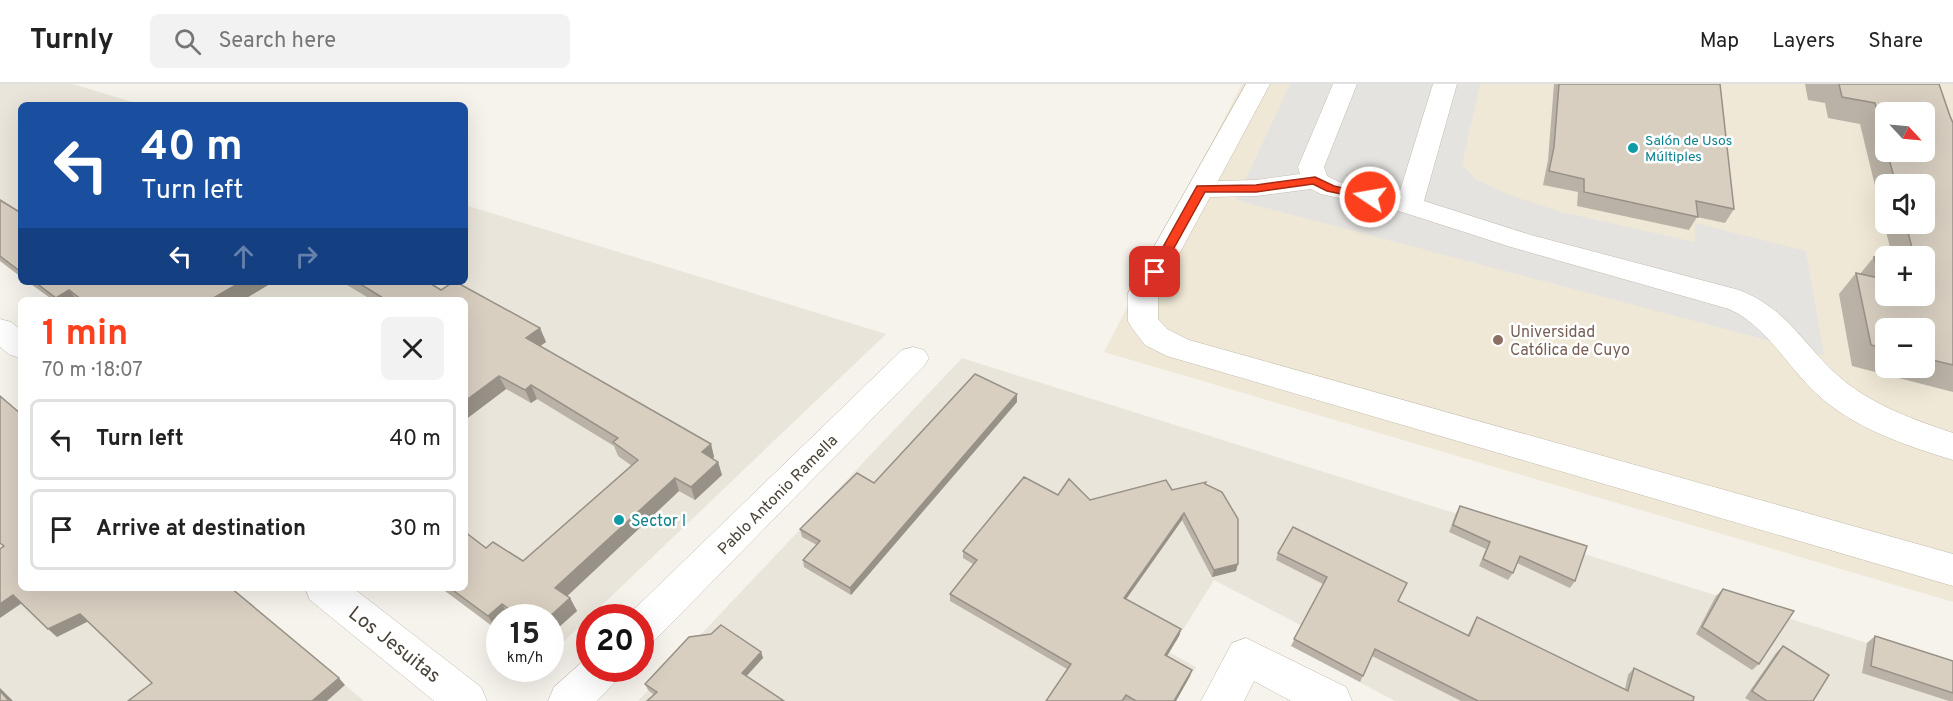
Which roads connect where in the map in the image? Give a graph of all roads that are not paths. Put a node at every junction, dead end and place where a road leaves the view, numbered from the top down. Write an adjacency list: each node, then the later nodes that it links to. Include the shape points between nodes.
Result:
1 (1258, 84): 5 (street)
2 (1345, 84): 4 (street, via 1311,167)
3 (1445, 84): 6 (street)
4 (1315, 180): 5 (street, via 1256,188); 6 (street, via 1331,189)
5 (1201, 189): 11 (street, via 1143,293 1143,321 1156,337 1178,348)
6 (1409, 205): 10 (street, via 1521,241 1728,297 1756,310 1841,396 1882,418)
7 (0, 330): 8 (street)
8 (18, 345)
9 (913, 357): 13 (street, Pablo Antonio Ramella)
10 (1953, 447)
11 (1953, 570)
12 (328, 591): 15 (street, Los Jesuitas)
13 (654, 616)
14 (588, 682): 16 (street)
15 (466, 701)
16 (569, 701)
17 (1222, 701): 18 (street, via 1246,656)
18 (1331, 701)

